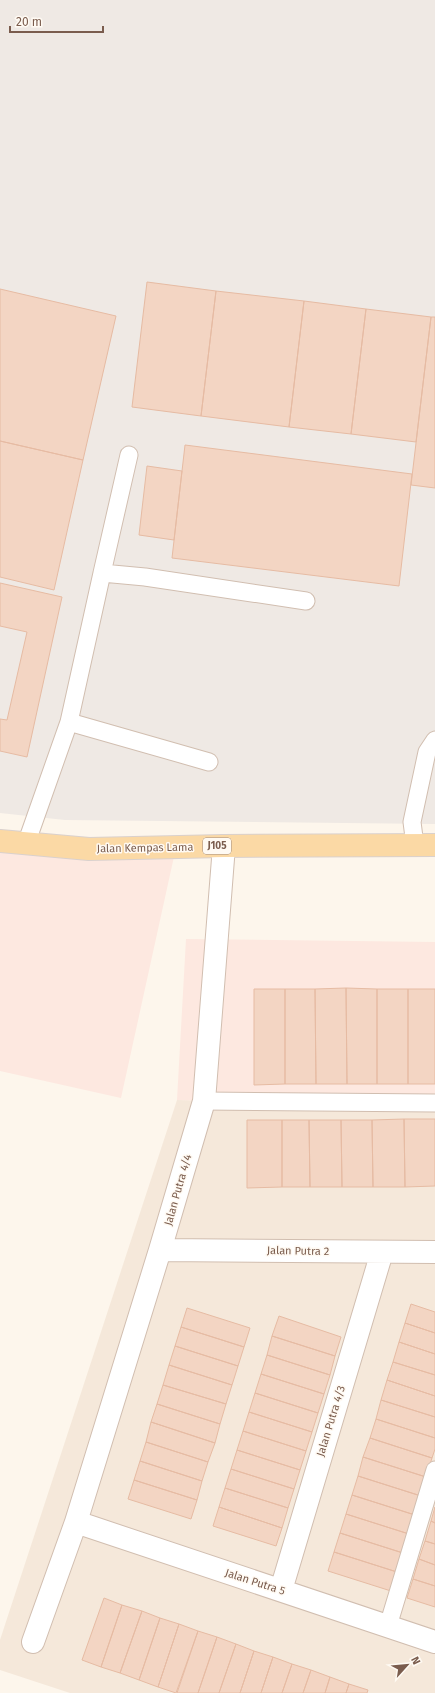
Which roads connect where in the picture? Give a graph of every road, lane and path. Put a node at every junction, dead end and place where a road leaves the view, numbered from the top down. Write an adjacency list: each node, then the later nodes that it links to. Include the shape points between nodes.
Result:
1 (129, 455): 2 (lane)
2 (102, 573): 3 (lane); 4 (lane)
3 (306, 601)
4 (69, 722): 6 (lane); 8 (lane)
5 (435, 740): 9 (lane, via 427,752 412,822)
6 (209, 762)
7 (0, 841): 8 (main road, Jalan Kempas Lama / J105)
8 (26, 844): 10 (main road, Jalan Kempas Lama / J105, via 89,849)
9 (425, 845): 10 (main road, Jalan Kempas Lama / J105)
10 (224, 846): 11 (street, Jalan Putra 4/4)
11 (204, 1101): 12 (lane); 13 (street, Jalan Putra 4/4)
12 (435, 1103)
13 (160, 1250): 14 (street, Jalan Putra 2); 17 (street, Jalan Putra 4/4)
14 (382, 1252): 15 (street, Jalan Putra 2); 18 (street, Jalan Putra 4/3)
15 (435, 1252)
16 (435, 1470): 19 (lane)
17 (76, 1522): 18 (street, Jalan Putra 5); 20 (street, Jalan Putra 4/4)
18 (281, 1590): 19 (street, Jalan Putra 5)
19 (388, 1626): 21 (street, Jalan Putra 5)
20 (33, 1642)
21 (435, 1642)

